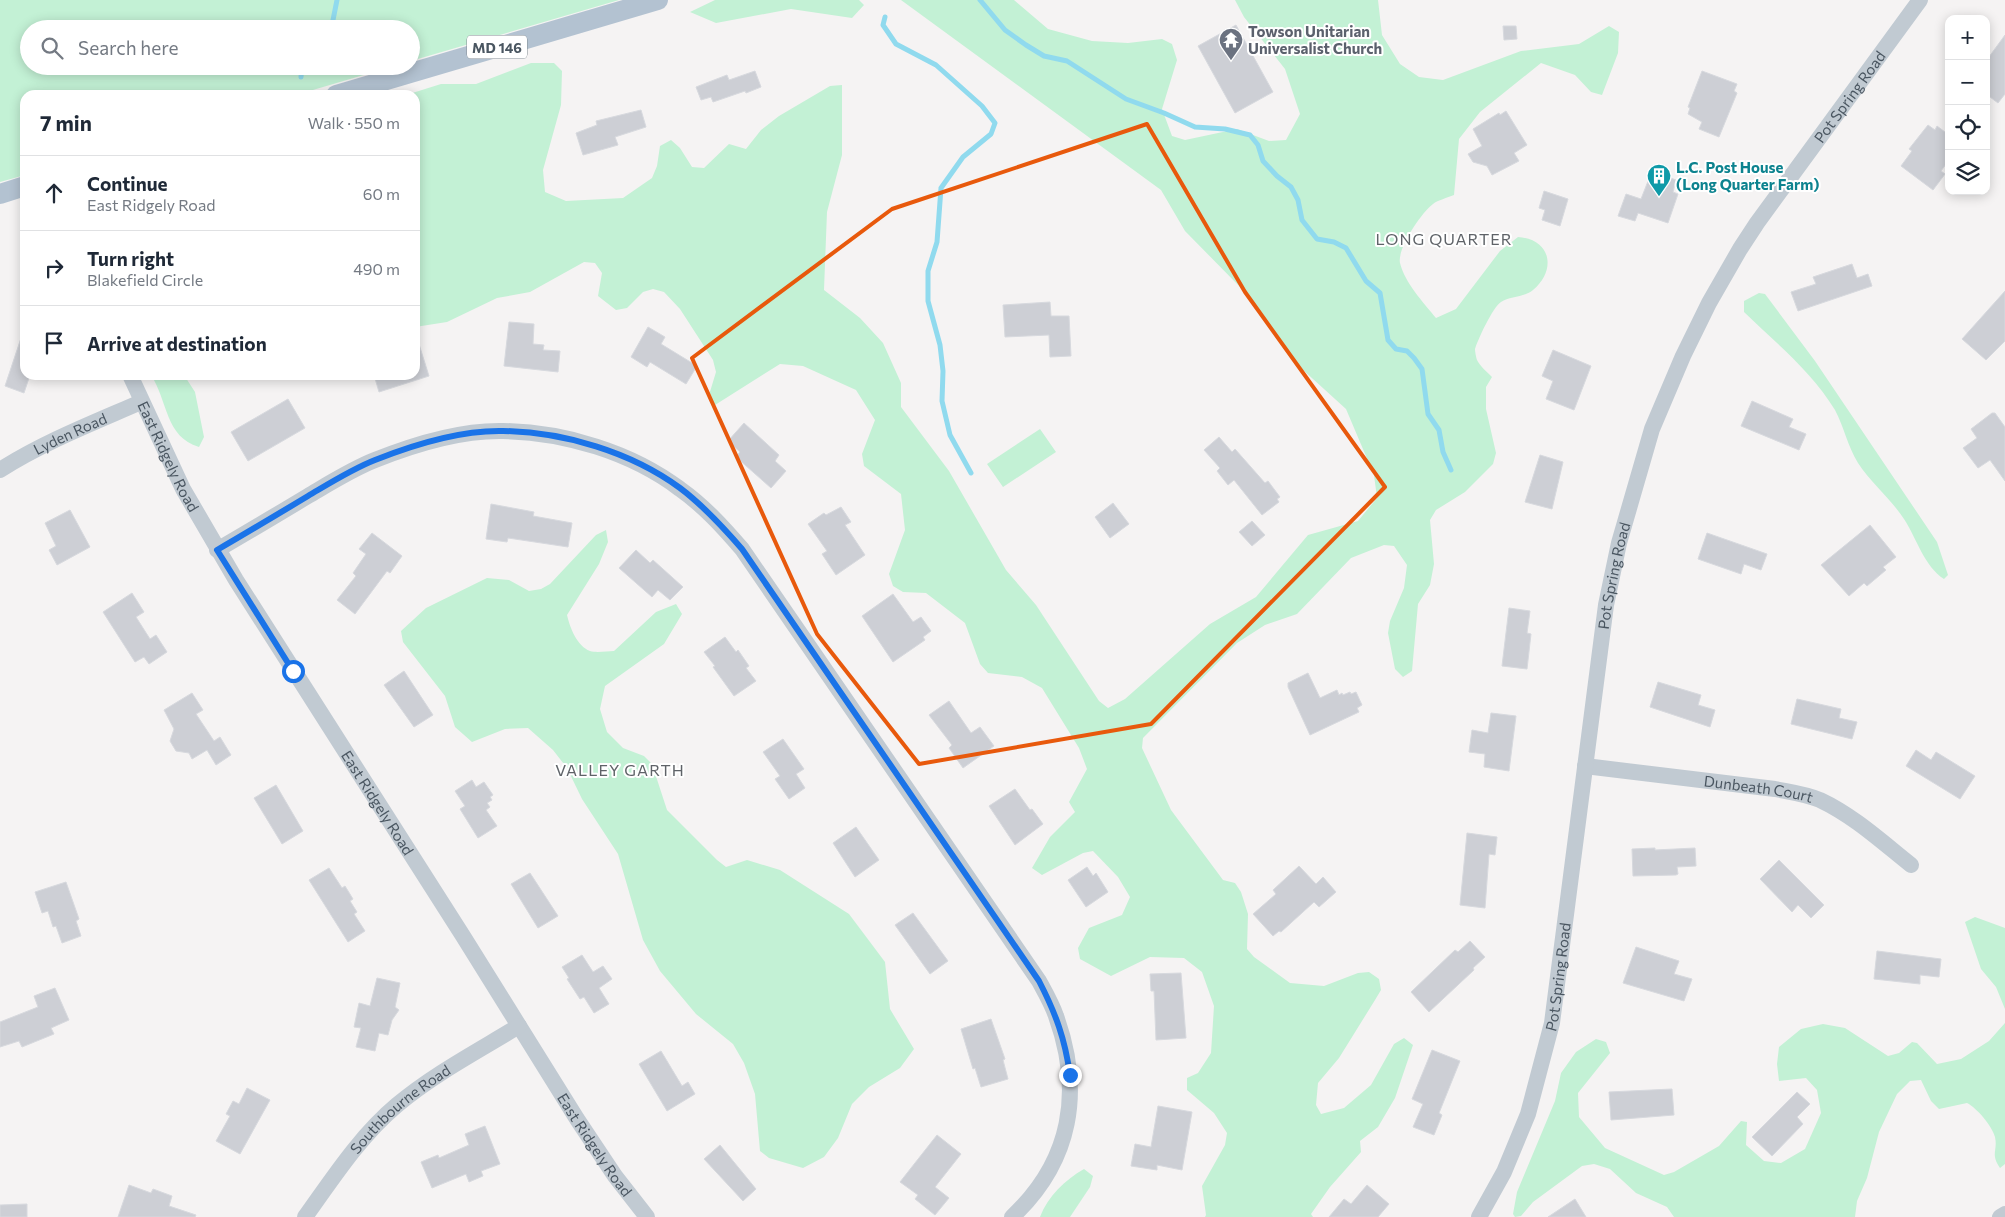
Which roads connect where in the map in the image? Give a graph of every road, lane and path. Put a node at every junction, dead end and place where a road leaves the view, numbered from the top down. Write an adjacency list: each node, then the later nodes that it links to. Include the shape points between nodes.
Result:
1 (658, 0): 3 (main road, MD 146)
2 (1920, 0): 12 (street, Pot Spring Road, via 1740,249 1672,381 1642,458 1618,542 1604,614)
3 (420, 70)
4 (404, 75): 5 (main road, MD 146)
5 (353, 90)
6 (20, 188): 7 (main road)
7 (0, 194)
8 (132, 380): 9 (street, East Ridgely Road)
9 (141, 402): 10 (street, Lyden Road, via 68,434); 11 (street, East Ridgely Road)
10 (0, 470)
11 (217, 550): 14 (street, East Ridgely Road); 18 (street, via 374,460 458,434 502,430 549,435 596,447 640,464 680,488 742,549 1039,981 1054,1009 1066,1047 1071,1079 1069,1113 1063,1141 1039,1188)
12 (1585, 766): 13 (street, Dunbeath Court, via 1800,794 1819,800 1853,819); 19 (street, Pot Spring Road, via 1559,977 1545,1055 1518,1142)
13 (1911, 865)
14 (519, 1026): 16 (street, Southbourne Road, via 436,1076 397,1105 368,1133); 17 (street, East Ridgely Road, via 595,1147)
15 (2005, 1214): 20 (street)
16 (305, 1217)
17 (647, 1217)
18 (1012, 1217)
19 (1479, 1217)
20 (2000, 1217)

